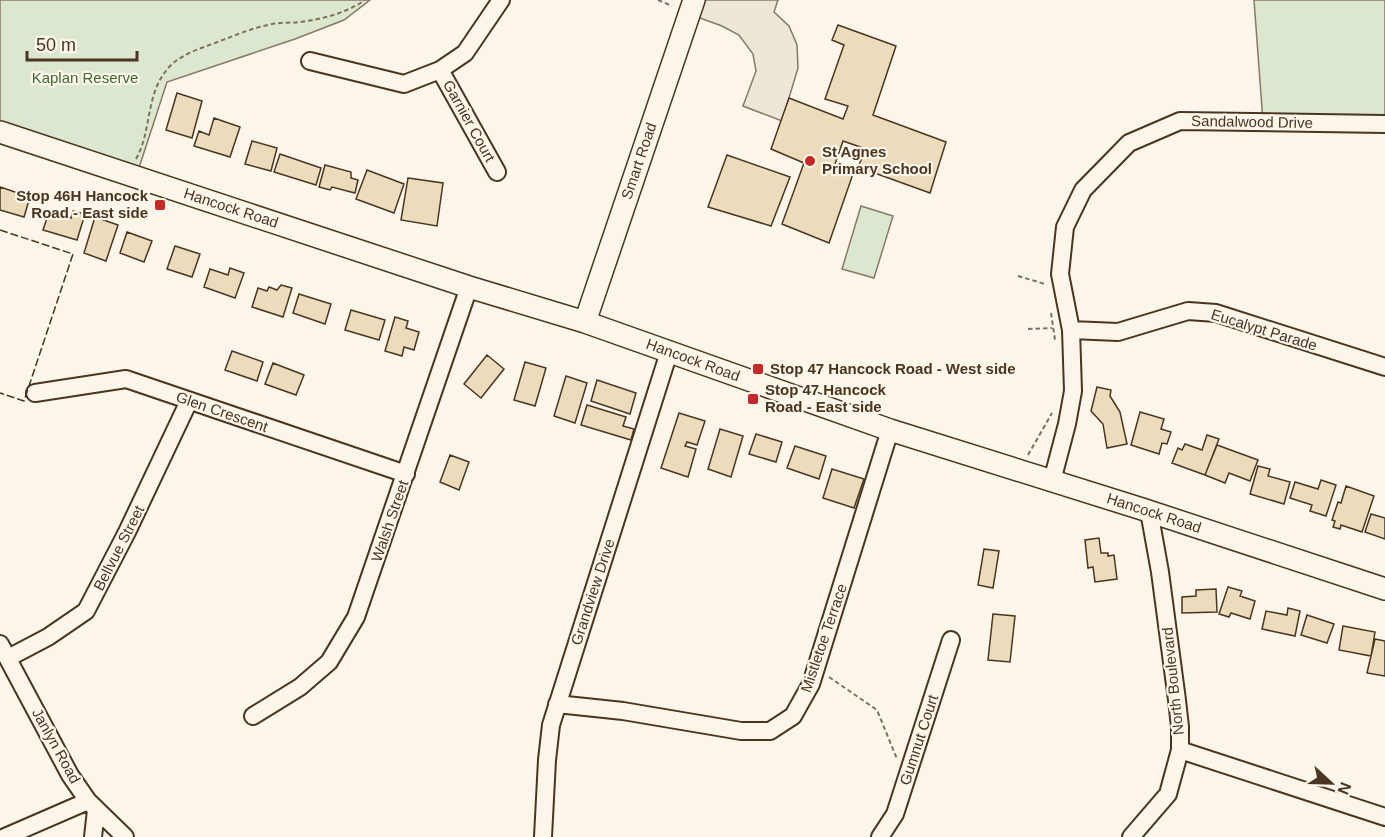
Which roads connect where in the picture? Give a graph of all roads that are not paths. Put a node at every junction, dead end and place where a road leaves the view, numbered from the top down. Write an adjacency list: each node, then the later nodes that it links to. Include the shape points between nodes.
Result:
1 (501, 0): 4 (street, via 465,53)
2 (684, 4): 9 (main road, Smart Road)
3 (310, 61): 4 (street, via 404,84)
4 (440, 70): 7 (street, Garnier Court)
5 (1385, 124): 10 (street, Sandalwood Drive, via 1180,121 1129,143 1083,190 1065,227 1060,274)
6 (0, 132): 8 (main road, Hancock Road)
7 (497, 172)
8 (469, 287): 9 (main road, Hancock Road); 16 (street, Walsh Street)
9 (585, 322): 11 (main road, Hancock Road)
10 (1071, 330): 12 (street, Eucalypt Parade, via 1118,332 1188,311 1216,313); 17 (street, Sandalwood Drive, via 1073,391)
11 (669, 352): 15 (main road, Hancock Road); 22 (street, Grandview Drive)
12 (1385, 367)
13 (35, 393): 14 (street, Glen Crescent, via 126,379)
14 (189, 401): 16 (street, Glen Crescent); 21 (street, Bellvue Street, via 86,611 48,637)
15 (890, 430): 17 (main road, Hancock Road); 22 (street, Mistletoe Terrace, via 811,684 793,716 770,730 741,731)
16 (406, 474): 23 (street, Walsh Street, via 356,617 329,662 300,687)
17 (1052, 481): 18 (main road, Hancock Road)
18 (1149, 512): 19 (main road, Hancock Road); 24 (street, North Boulevard, via 1177,700)
19 (1385, 589)
20 (951, 640): 32 (street, Gumnut Court, via 895,814)
21 (4, 651): 25 (street, Janlyn Road, via 70,775)
22 (557, 704): 31 (street, Grandview Drive, via 547,760)
23 (253, 716)
24 (1180, 750): 26 (street); 27 (street, North Boulevard, via 1168,794)
25 (92, 805): 28 (street); 29 (street); 30 (street, Janlyn Road)
26 (1385, 818)
27 (1133, 836)
28 (5, 837)
29 (93, 837)
30 (125, 837)
31 (543, 837)
32 (880, 837)

